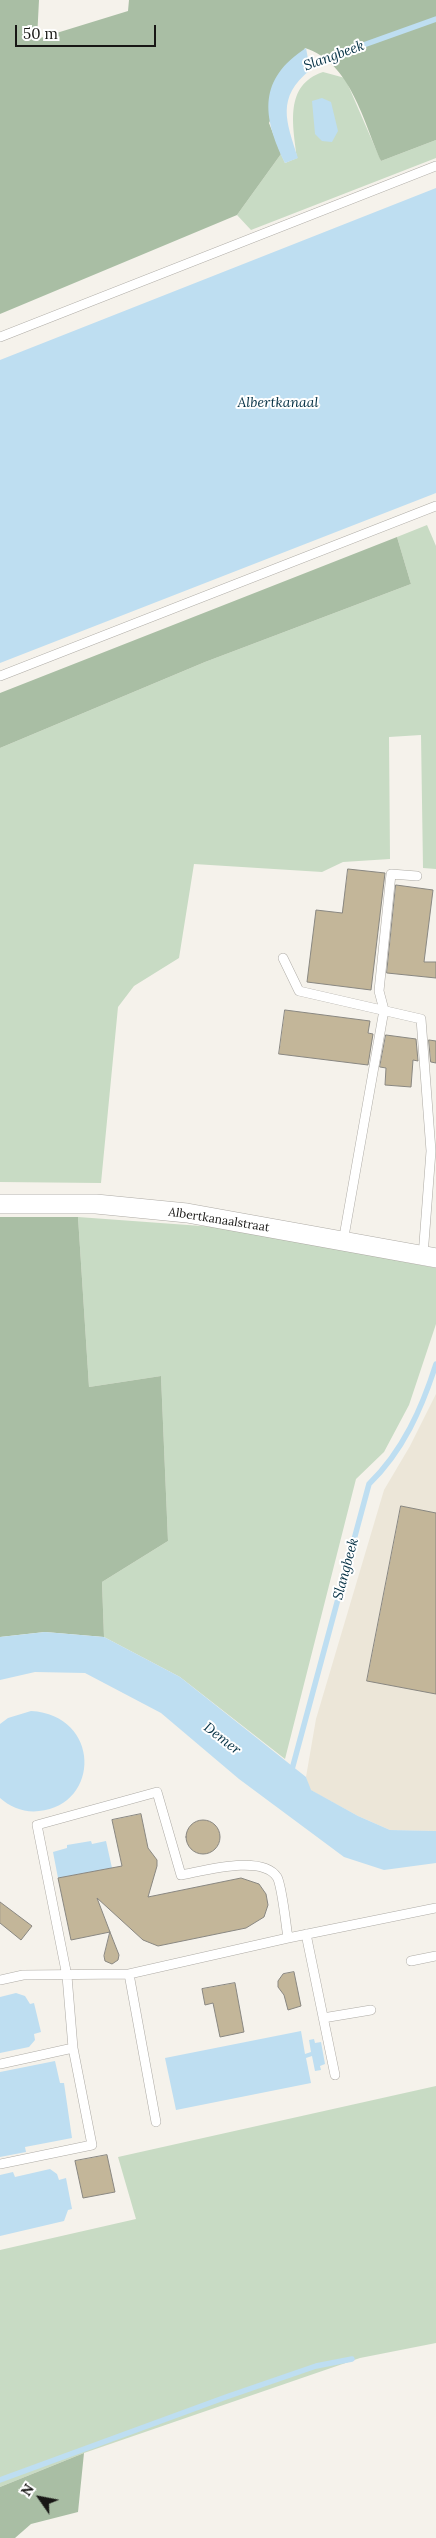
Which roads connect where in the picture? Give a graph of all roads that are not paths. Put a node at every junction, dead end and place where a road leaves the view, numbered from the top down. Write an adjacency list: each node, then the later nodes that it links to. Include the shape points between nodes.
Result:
1 (436, 166): 2 (lane)
2 (0, 337)
3 (436, 506): 4 (lane)
4 (0, 676)
5 (417, 876): 7 (lane, via 391,874 378,991)
6 (283, 958): 7 (lane, via 299,991)
7 (384, 1010): 9 (lane); 10 (lane, via 421,1019 431,1151)
8 (0, 1204): 9 (street, Albertkanaalstraat, via 96,1204 178,1212)
9 (343, 1242): 10 (street, Albertkanaalstraat)
10 (429, 1257)
11 (436, 1908): 12 (lane)
12 (306, 1934): 13 (lane); 20 (lane)
13 (288, 1938): 16 (lane); 17 (lane, via 277,1878 266,1868 246,1864 181,1875 157,1792 37,1825)
14 (436, 1956): 15 (lane)
15 (411, 1961)
16 (130, 1974): 17 (lane); 24 (lane)
17 (67, 1976): 18 (lane, via 23,1975); 21 (lane)
18 (0, 1980)
19 (371, 2010): 20 (lane)
20 (323, 2018): 23 (lane)
21 (73, 2048): 22 (lane); 25 (lane, via 92,2145)
22 (0, 2064)
23 (335, 2076)
24 (156, 2122)
25 (0, 2164)

